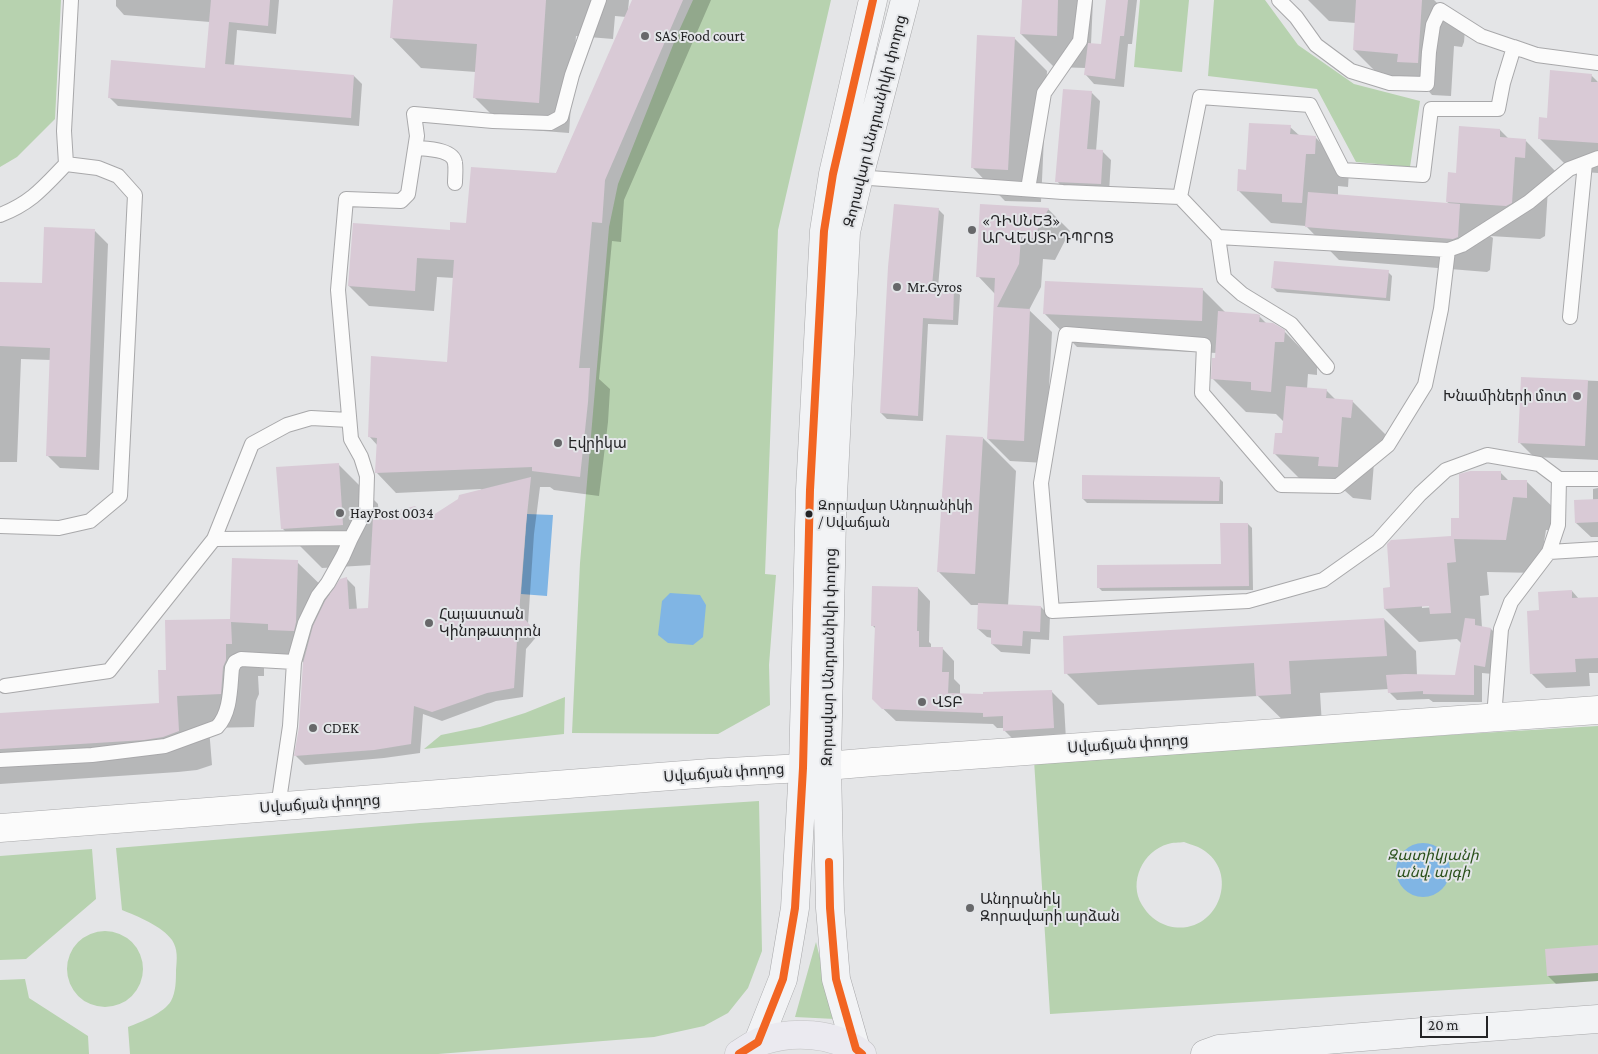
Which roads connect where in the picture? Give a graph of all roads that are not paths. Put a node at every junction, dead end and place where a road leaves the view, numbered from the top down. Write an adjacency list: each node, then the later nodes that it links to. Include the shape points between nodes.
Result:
1 (71, 0): 12 (lane, via 64,131)
2 (599, 0): 10 (lane, via 572,75 561,117 550,123 414,114)
3 (873, 0): 13 (main road, Զորավար Անդրանիկի փողոց)
4 (905, 0): 13 (main road, Զորավար Անդրանիկի փողոց)
5 (1085, 0): 15 (lane, via 1080,41 1044,93)
6 (1279, 0): 7 (lane, via 1316,45 1351,71 1390,83 1428,84 1429,52)
7 (1438, 5): 8 (lane, via 1480,36)
8 (1537, 55): 9 (lane); 16 (lane, via 1514,48 1498,109 1431,109 1423,175 1343,170 1310,105 1200,97)
9 (1598, 63)
10 (416, 148): 14 (lane, via 450,154 455,161); 22 (lane, via 408,194 401,200 346,199 338,290)
11 (1591, 160): 19 (lane, via 1569,169 1529,202 1462,245); 20 (lane)
12 (66, 164): 17 (lane, via 36,196); 25 (lane, via 98,168 118,176 135,195 120,496 90,521 59,528)
13 (846, 175): 15 (lane); 35 (main road, Զորավար Անդրանիկի փողոց, via 832,516)
14 (455, 183)
15 (1028, 189): 16 (lane)
16 (1180, 197): 18 (lane)
17 (0, 215)
18 (1218, 237): 19 (lane); 21 (lane, via 1224,278 1242,294 1291,324)
19 (1448, 250): 23 (lane, via 1441,308 1425,385 1388,445 1338,486 1281,485 1202,393 1204,345 1066,334 1041,483 1052,611 1248,601 1323,580 1378,541 1446,470 1487,455 1539,464)
20 (1570, 317)
21 (1327, 367)
22 (349, 420): 26 (lane, via 351,439 362,457 367,476 366,510); 27 (lane, via 311,418 287,425 252,444)
23 (1559, 479): 24 (lane); 29 (lane, via 1558,525)
24 (1598, 479)
25 (0, 526)
26 (352, 538): 27 (lane); 30 (lane, via 304,623)
27 (214, 539): 31 (lane, via 108,671)
28 (1598, 549): 29 (lane)
29 (1550, 552): 33 (lane, via 1511,602 1501,629)
30 (294, 662): 34 (lane, via 241,659 235,662 222,723 165,746 92,755); 36 (lane, via 290,726)
31 (5, 686)
32 (1598, 710): 33 (street, Սվաճյան փողոց)
33 (1494, 717): 35 (street, Սվաճյան փողոց)
34 (0, 760)
35 (815, 767): 36 (street, Սվաճյան փողոց); 39 (main road, Զորավար Անդրանիկի փողոց, via 782,979); 40 (main road, Զորավար Անդրանիկի փողոց, via 836,979)
36 (278, 807): 37 (street, Սվաճյան փողոց)
37 (0, 828)
38 (1598, 1020): 41 (main road, via 1219,1049)
39 (748, 1048): 40 (main road, via 791,1034 824,1036)
40 (859, 1051)
41 (1205, 1054)

